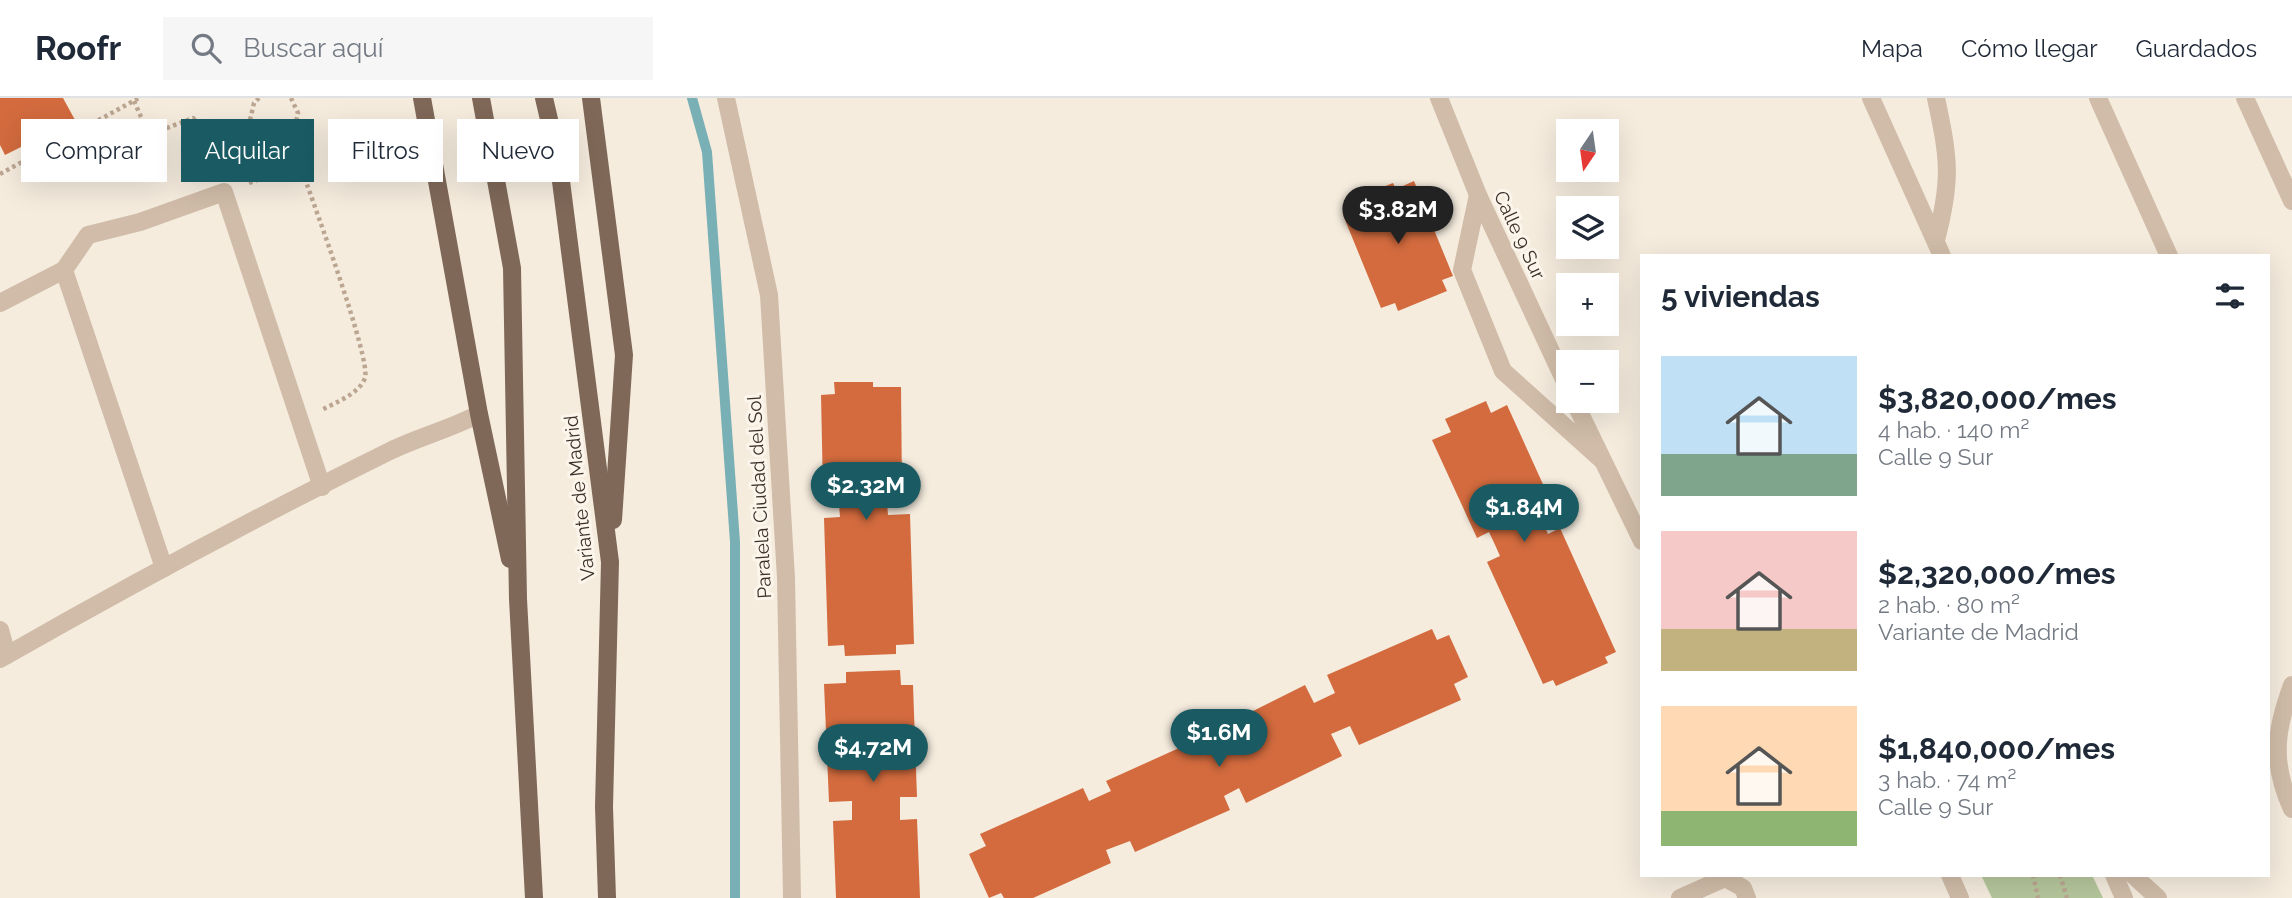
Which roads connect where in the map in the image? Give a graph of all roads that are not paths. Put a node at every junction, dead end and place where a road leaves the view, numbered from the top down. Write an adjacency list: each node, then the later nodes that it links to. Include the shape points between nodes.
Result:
1 (422, 98): 19 (main road)
2 (481, 98): 25 (main road, via 512,268)
3 (544, 98): 23 (main road, Variante de Madrid, via 558,158)
4 (592, 98): 23 (main road, via 624,355)
5 (726, 98): 34 (street, Paralela Ciudad del Sol, via 769,295 786,578)
6 (1439, 98): 11 (street, Calle 9 Sur)
7 (1871, 98): 13 (street)
8 (1936, 98): 13 (street, via 1950,167)
9 (2098, 98): 14 (street)
10 (2245, 98): 12 (street)
11 (1478, 195): 17 (street, Calle 9 Sur); 20 (street, via 1462,270 1503,371)
12 (2292, 201)
13 (1939, 248)
14 (2168, 254)
15 (64, 270): 16 (street); 21 (street, via 88,235 224,192); 24 (street)
16 (0, 303)
17 (1556, 362)
18 (1580, 413): 20 (street)
19 (479, 414): 21 (street, via 393,449); 25 (main road)
20 (1602, 460): 22 (street)
21 (322, 486): 24 (street)
22 (1640, 537)
23 (610, 562): 33 (main road, Variante de Madrid, via 604,807)
24 (164, 568): 27 (street)
25 (518, 599): 32 (main road)
26 (0, 630): 27 (street)
27 (4, 657)
28 (2292, 685): 29 (street, via 2277,730 2280,782)
29 (2292, 809)
30 (2115, 877): 37 (street)
31 (2135, 877): 38 (street)
32 (534, 898)
33 (607, 898)
34 (792, 898)
35 (1680, 898): 36 (street, via 1725,878 1735,881)
36 (1747, 898)
37 (2124, 898)
38 (2158, 898)

